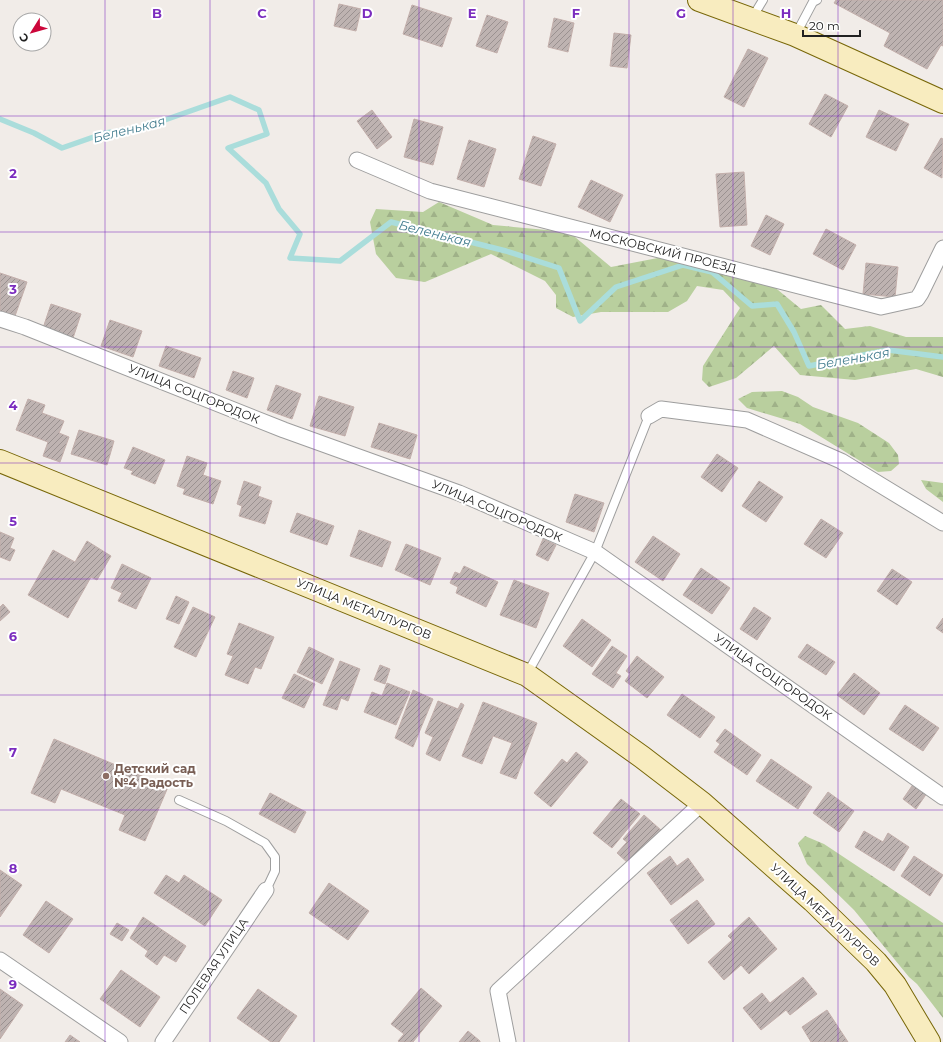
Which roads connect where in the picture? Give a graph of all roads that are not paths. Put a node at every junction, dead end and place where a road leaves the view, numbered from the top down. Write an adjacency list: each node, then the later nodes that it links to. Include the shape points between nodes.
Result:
1 (699, 0): 4 (main road)
2 (763, 0): 4 (lane)
3 (817, 0): 5 (lane, via 813,2)
4 (751, 19): 5 (main road)
5 (796, 35): 6 (main road)
6 (943, 102)
7 (357, 160): 8 (street, МОСКОВСКИЙ ПРОЕЗД, via 430,191 881,307 917,299)
8 (943, 248)
9 (0, 319): 13 (street, УЛИЦА СОЦГОРОДОК, via 284,430 459,493)
10 (649, 416): 12 (street, via 661,409 747,420 841,461); 13 (lane)
11 (0, 461): 14 (main road, УЛИЦА МЕТАЛЛУРГОВ)
12 (943, 523)
13 (595, 552): 14 (lane); 15 (street, УЛИЦА СОЦГОРОДОК)
14 (527, 675): 17 (main road, УЛИЦА МЕТАЛЛУРГОВ)
15 (943, 797)
16 (179, 800): 18 (lane, via 226,821 265,843 275,857 275,871)
17 (702, 803): 22 (street, via 498,991); 23 (main road, УЛИЦА МЕТАЛЛУРГОВ, via 813,901 876,962 895,985)
18 (266, 890): 21 (street, ПОЛЕВАЯ УЛИЦА)
19 (0, 960): 20 (street)
20 (120, 1042)
21 (163, 1042)
22 (508, 1042)
23 (929, 1042)

